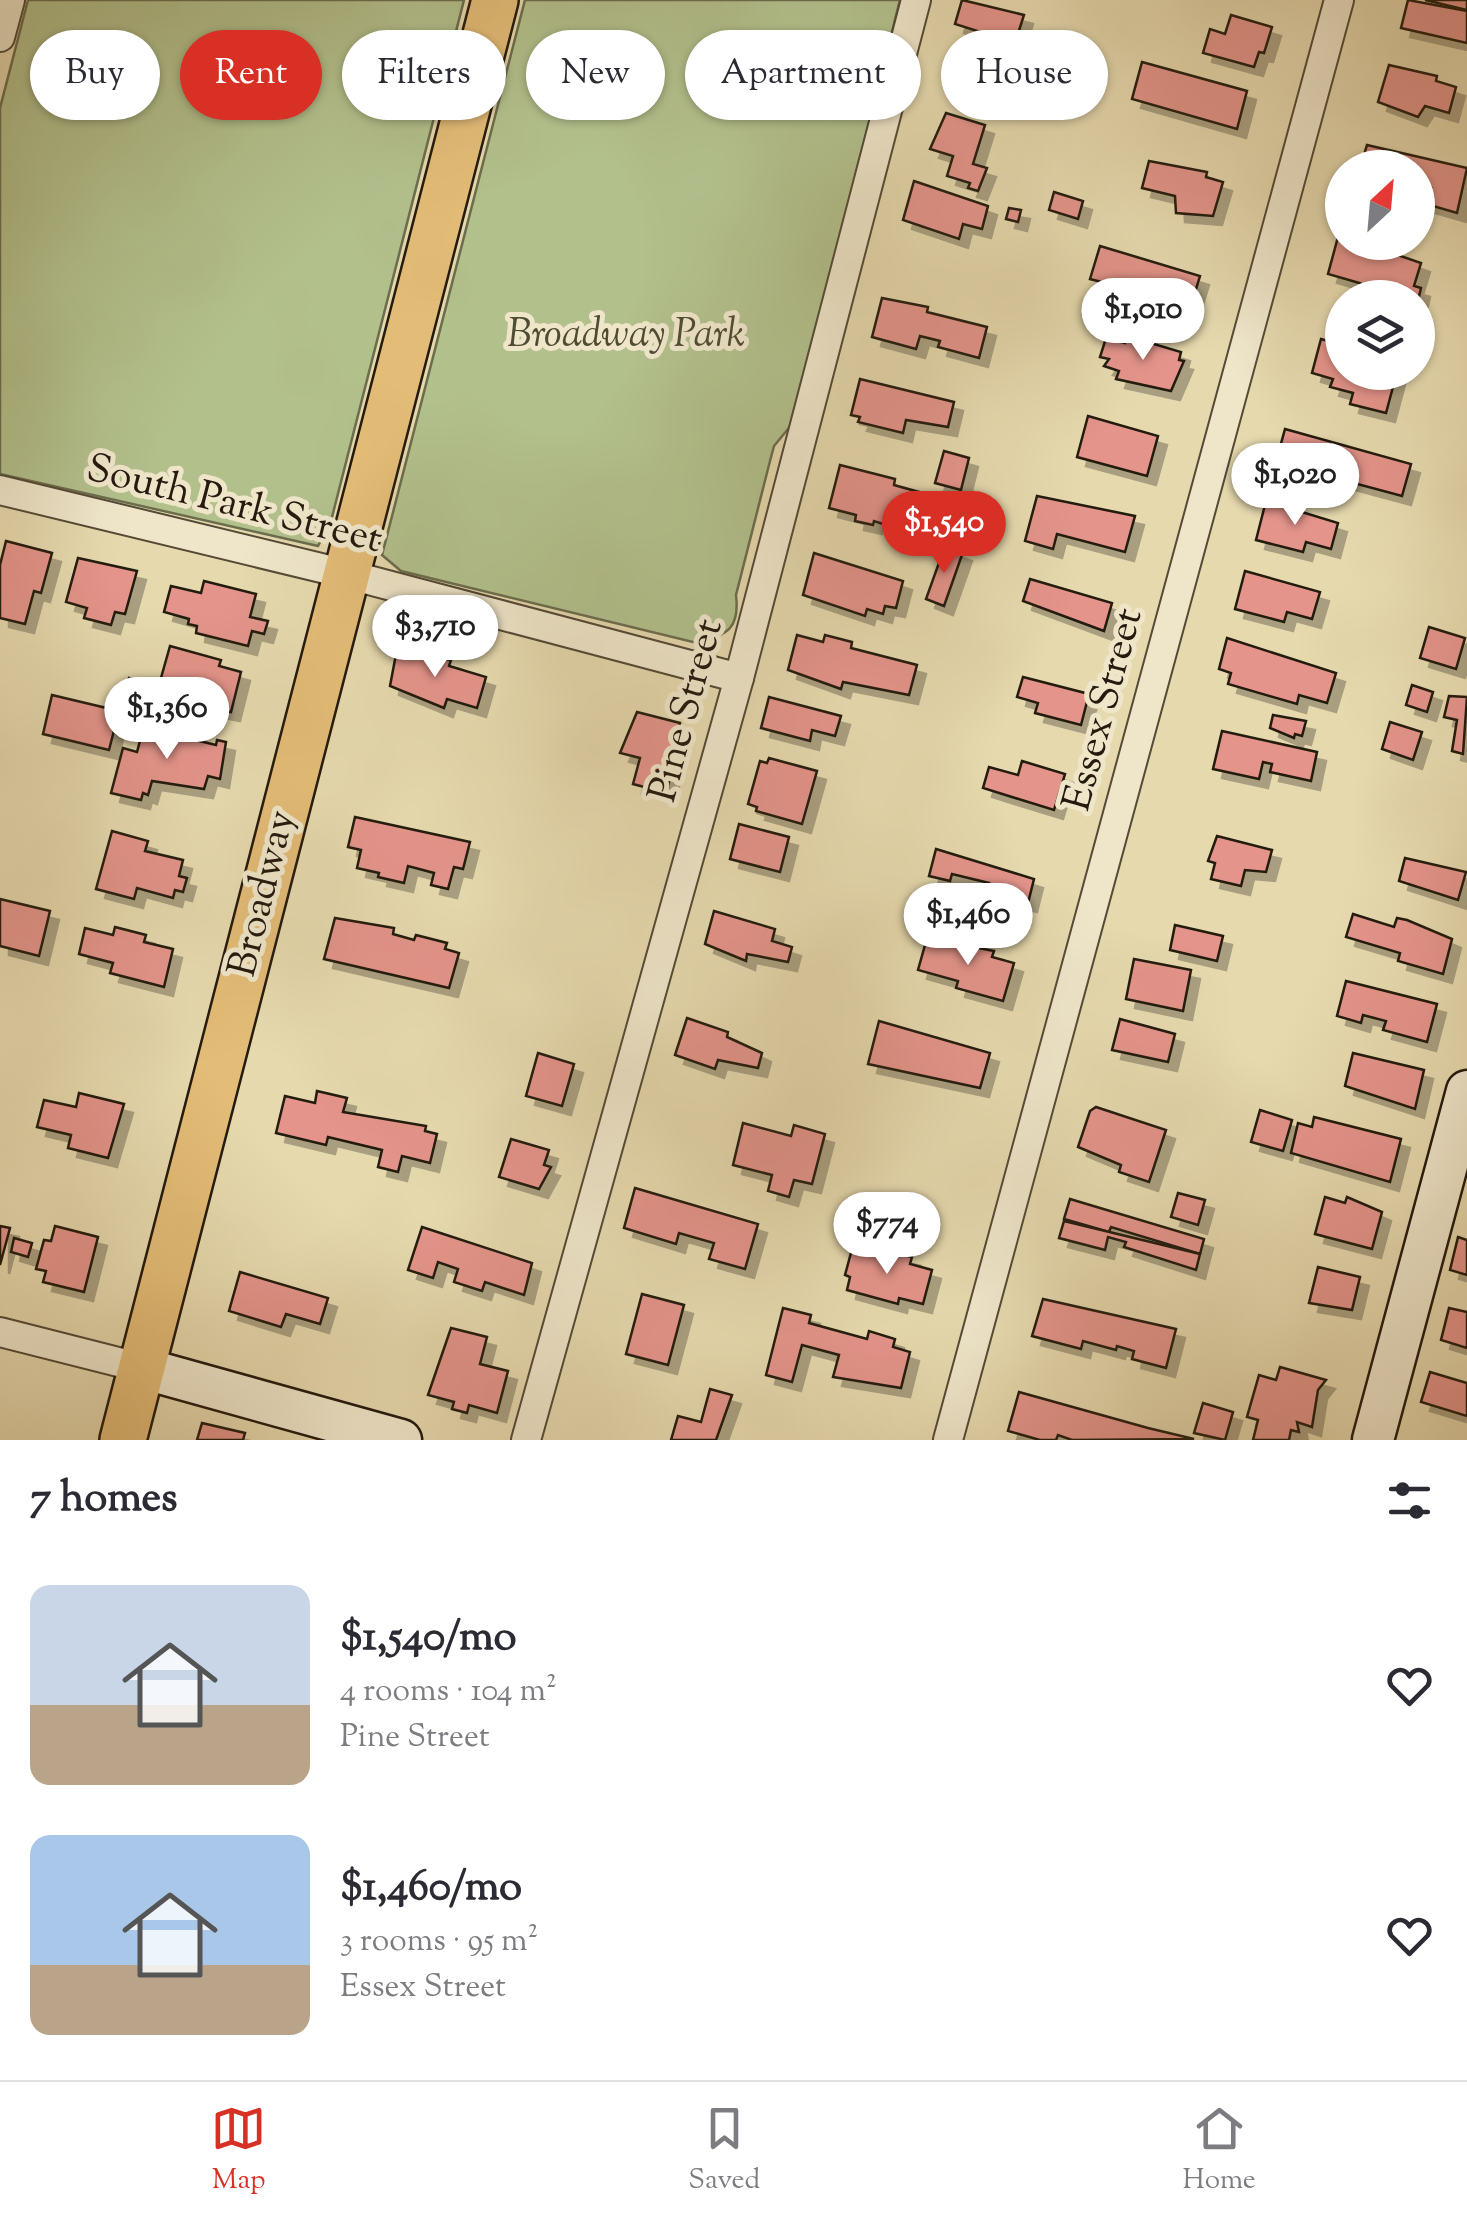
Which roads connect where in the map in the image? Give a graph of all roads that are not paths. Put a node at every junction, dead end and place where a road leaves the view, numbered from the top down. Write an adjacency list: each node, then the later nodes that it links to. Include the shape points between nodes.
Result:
1 (10, 0): 5 (street)
2 (496, 0): 7 (main road, Broadway)
3 (916, 0): 8 (street, Pine Street)
4 (1339, 0): 15 (street, Essex Street)
5 (0, 37)
6 (0, 490): 7 (street, South Park Street)
7 (346, 574): 8 (street, South Park Street); 11 (main road, Broadway)
8 (739, 678): 14 (street, Pine Street)
9 (1467, 1091): 16 (street)
10 (0, 1332): 11 (street)
11 (142, 1368): 12 (main road, Broadway); 13 (street)
12 (123, 1440)
13 (401, 1440)
14 (526, 1440)
15 (948, 1440)
16 (1373, 1440)

